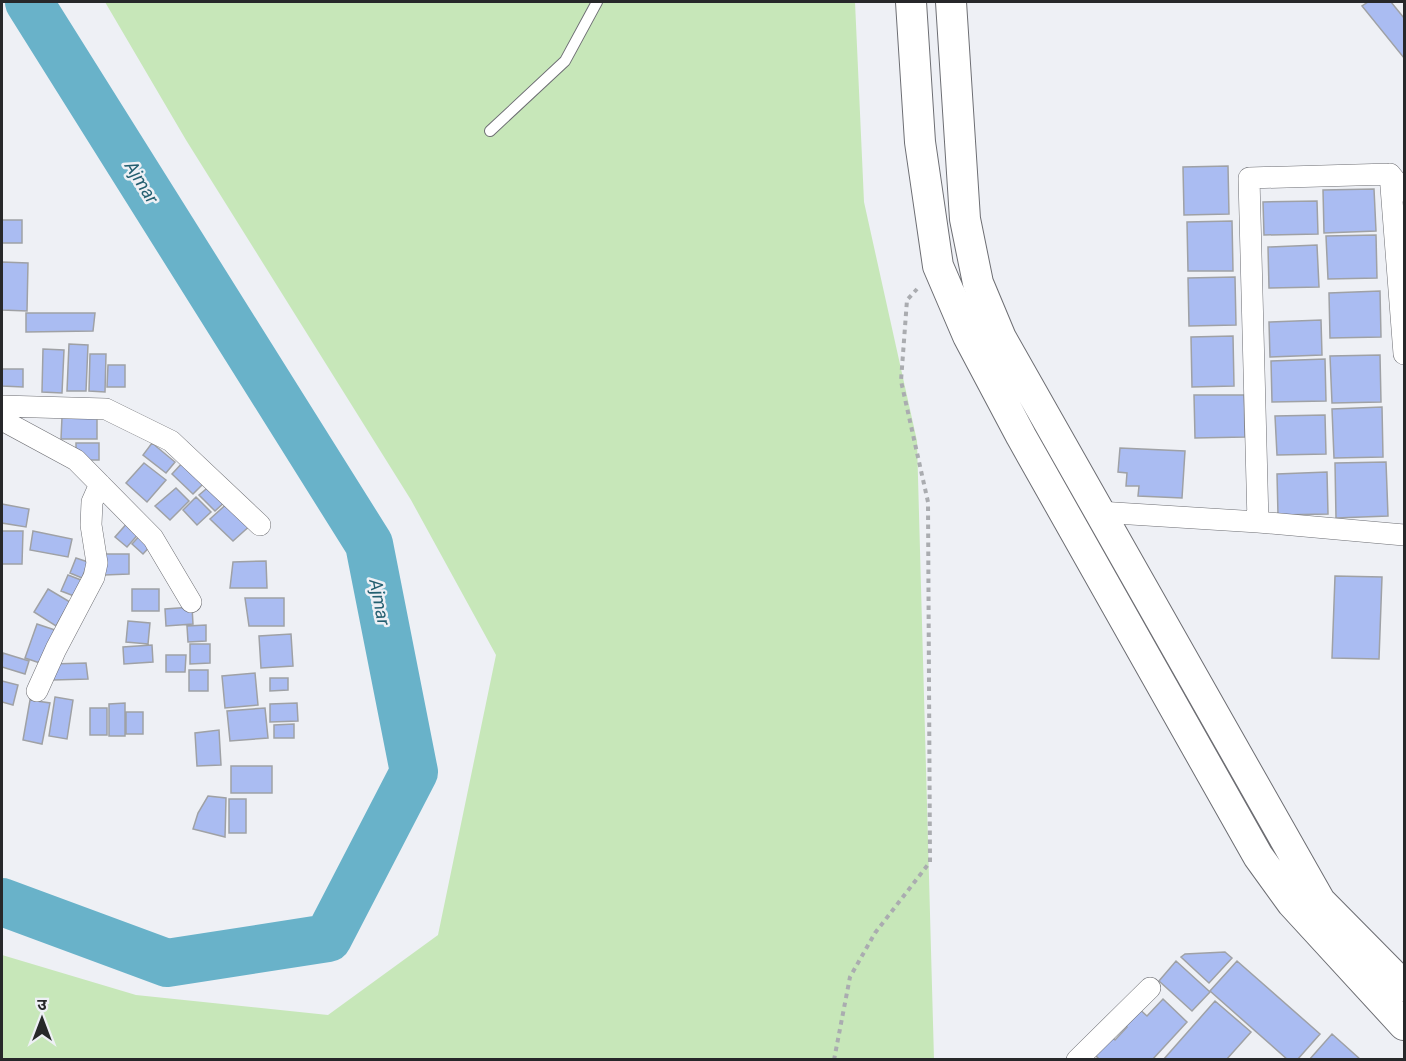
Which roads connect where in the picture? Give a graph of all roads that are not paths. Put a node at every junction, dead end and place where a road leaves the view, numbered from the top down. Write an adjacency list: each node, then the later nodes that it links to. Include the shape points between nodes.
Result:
1 (597, 2): 4 (lane, via 565,61)
2 (911, 2): 19 (street, via 920,142 938,266 968,336 1258,856 1292,903)
3 (951, 2): 11 (street, via 965,219 978,283 1001,338)
4 (490, 131)
5 (1390, 174): 6 (street); 7 (street); 12 (street, via 1249,178)
6 (1404, 191)
7 (1404, 354)
8 (2, 406): 13 (street, via 106,409 171,441)
9 (2, 420): 10 (street, via 76,460)
10 (100, 484): 15 (street, via 153,538); 16 (street, via 92,502 97,563 94,577)
11 (1100, 512): 12 (street); 17 (street, via 1320,901)
12 (1258, 522): 14 (street)
13 (260, 525)
14 (1404, 535)
15 (191, 602)
16 (38, 691)
17 (1404, 986)
18 (1150, 988): 20 (street)
19 (1404, 1025)
20 (1077, 1059)

